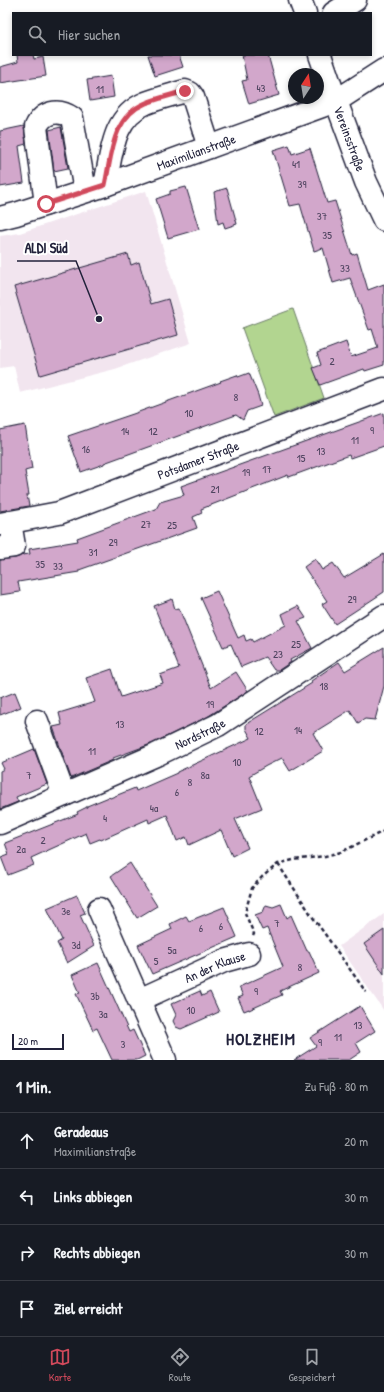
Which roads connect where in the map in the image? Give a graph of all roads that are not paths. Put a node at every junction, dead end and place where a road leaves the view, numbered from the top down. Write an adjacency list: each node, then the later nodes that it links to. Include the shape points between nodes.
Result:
1 (300, 0): 3 (street)
2 (355, 0): 4 (street)
3 (305, 12)
4 (336, 12)
5 (320, 56): 7 (street, Vereinsstraße)
6 (384, 70): 7 (street, Maximilianstraße)
7 (336, 100): 8 (street, Maximilianstraße); 12 (street, Vereinsstraße, via 366,182)
8 (209, 147): 9 (street, Maximilianstraße); 9 (street, via 190,93 185,91 146,103 126,116 119,126)
9 (95, 188): 10 (street, Maximilianstraße); 10 (street, via 72,118 59,112 44,115 36,128)
10 (46, 204): 11 (street, Maximilianstraße)
11 (0, 218)
12 (384, 220)
13 (384, 389): 14 (street, Potsdamer Straße, via 59,513)
14 (5, 523): 15 (street, Potsdamer Straße, via 14,546)
15 (0, 548)
16 (384, 616): 18 (street, Nordstraße, via 218,725)
17 (37, 721): 18 (street)
18 (64, 795): 19 (street, Nordstraße)
19 (0, 823)
20 (99, 909): 22 (street)
21 (250, 954): 22 (street, An der Klause, via 224,961)
22 (139, 1000): 23 (street)
23 (165, 1060)

